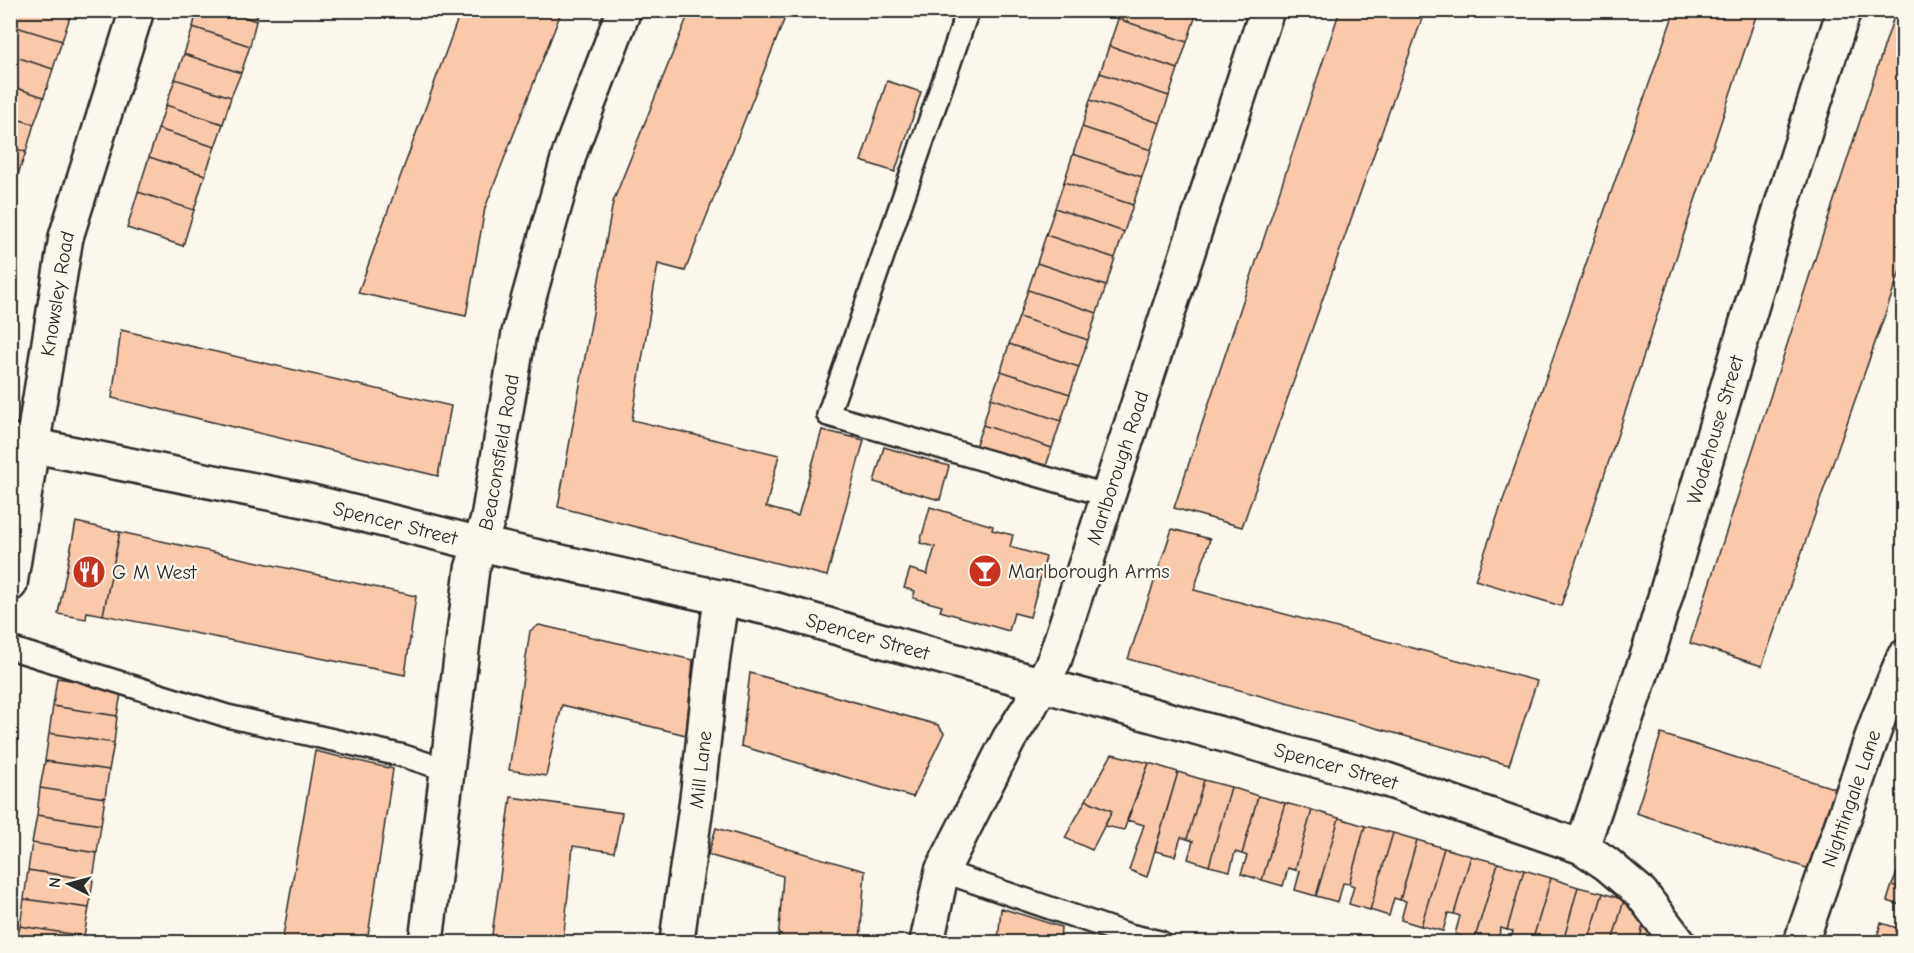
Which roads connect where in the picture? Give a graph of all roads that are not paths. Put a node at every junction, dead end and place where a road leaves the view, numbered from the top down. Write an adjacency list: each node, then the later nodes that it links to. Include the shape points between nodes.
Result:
1 (137, 10): 6 (street, Knowsley Road, via 66,237)
2 (624, 10): 8 (street, Beaconsfield Road, via 570,153 519,333 488,519)
3 (968, 10): 7 (lane, via 828,415)
4 (1267, 10): 7 (street, Marlborough Road)
5 (1844, 10): 15 (street, Wodehouse Street, via 1650,648)
6 (22, 444): 8 (street, Spencer Street, via 304,500); 9 (street, Knowsley Road)
7 (1109, 496): 13 (street, Marlborough Road, via 1054,661)
8 (480, 544): 10 (street, Spencer Street); 14 (street, Beaconsfield Road, via 472,568)
9 (10, 584)
10 (722, 597): 13 (street, Spencer Street); 18 (street, Mill Lane)
11 (10, 648): 14 (lane, via 227,716 404,756)
12 (1904, 657): 22 (street, Nightingale Lane, via 1879,717)
13 (1042, 683): 15 (street, Spencer Street, via 1384,779); 16 (street, Marlborough Road)
14 (447, 770): 17 (street, Beaconsfield Road)
15 (1582, 847): 21 (street, Spencer Street, via 1641,893)
16 (942, 871): 19 (street, Marlborough Road); 20 (lane)
17 (426, 942)
18 (677, 942)
19 (927, 942)
20 (1160, 942)
21 (1678, 942)
22 (1801, 942)

